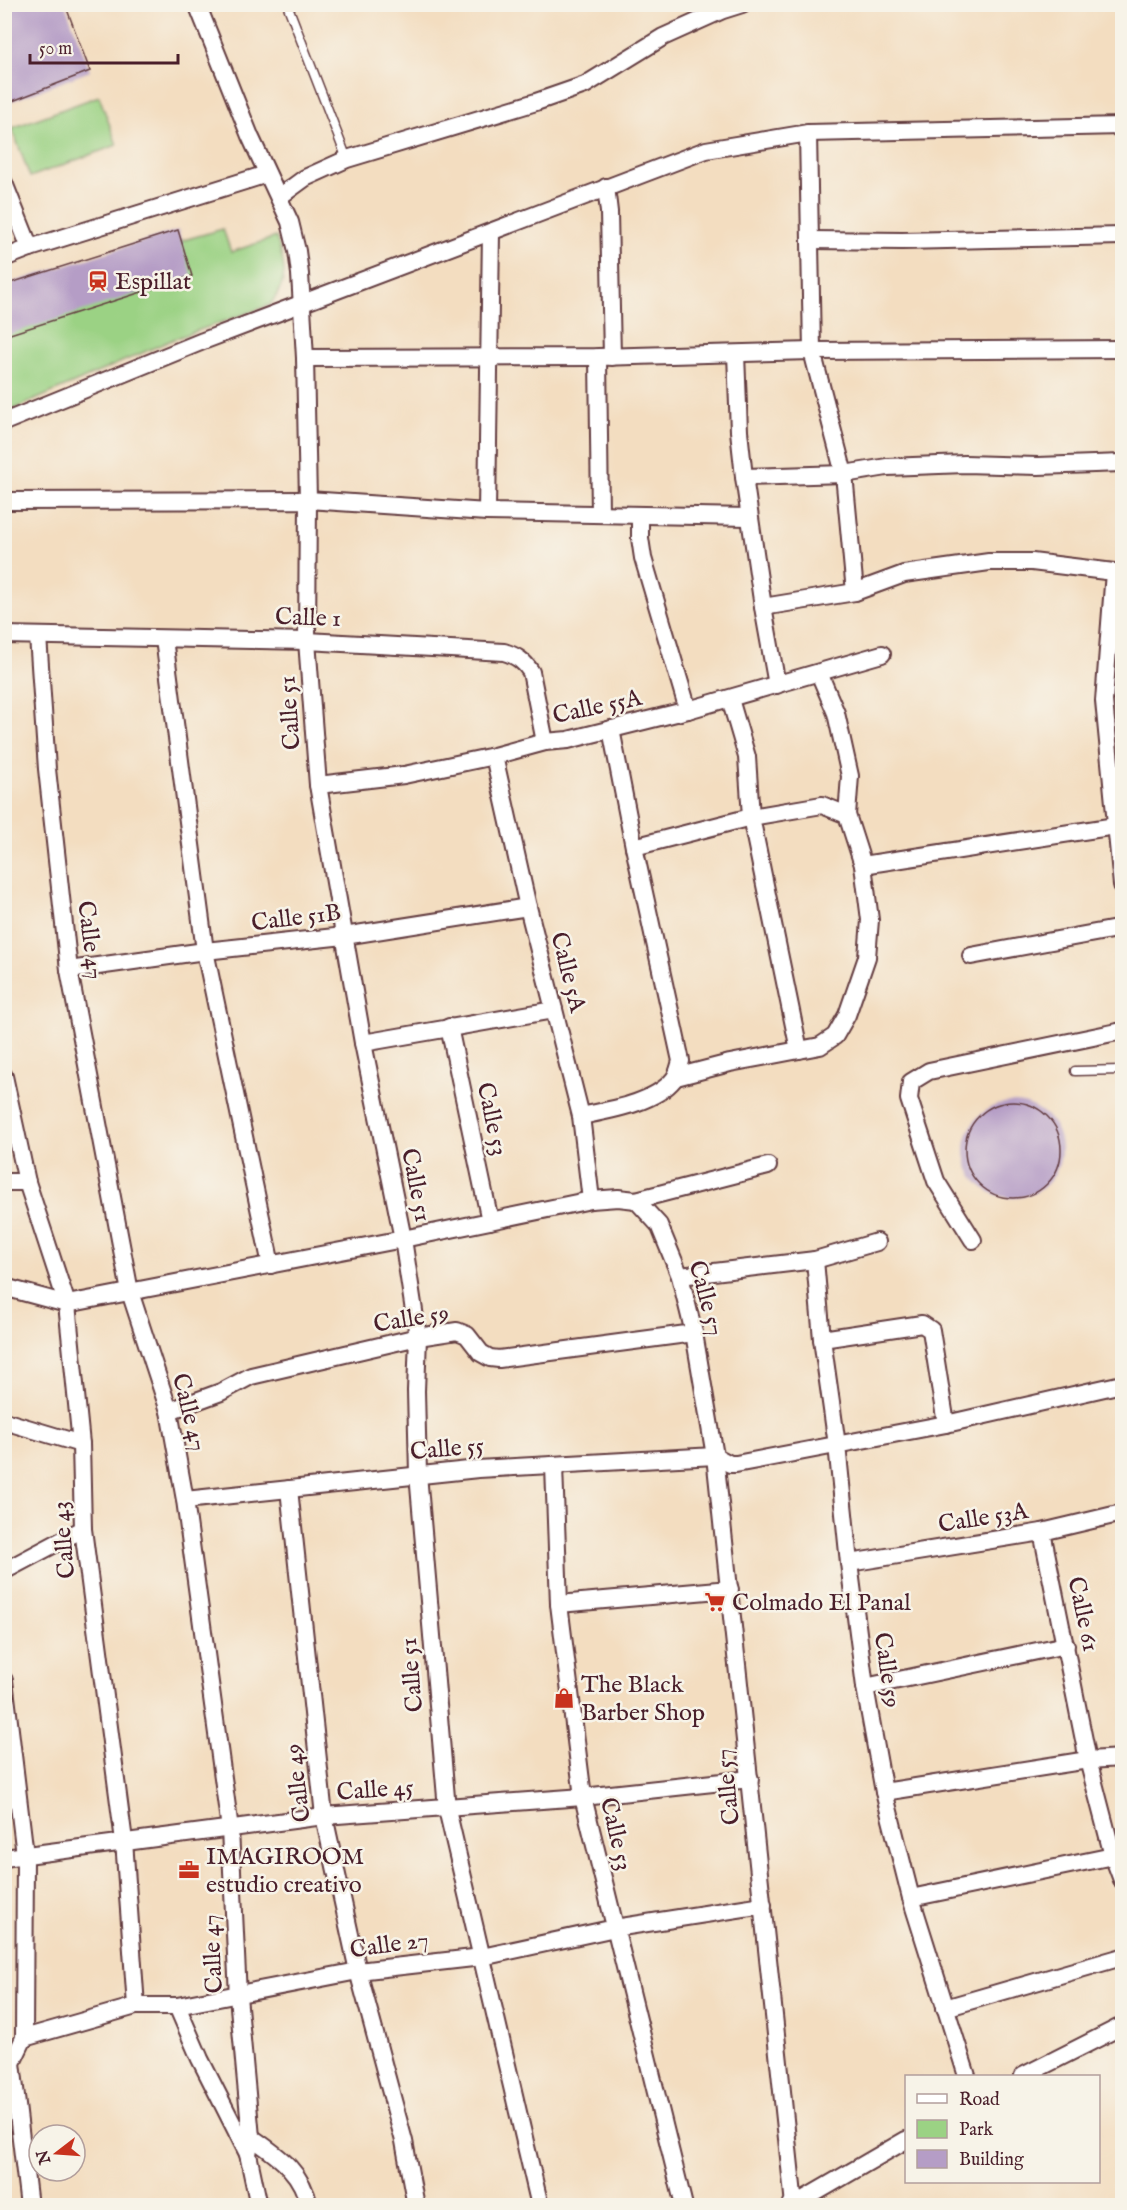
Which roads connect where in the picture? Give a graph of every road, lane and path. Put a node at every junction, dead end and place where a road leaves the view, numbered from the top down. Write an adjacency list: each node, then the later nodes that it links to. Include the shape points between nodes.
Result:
1 (197, 4): 7 (street, Calle 51)
2 (287, 4): 6 (lane)
3 (742, 4): 6 (street, via 663,36 585,85)
4 (1122, 126): 5 (street)
5 (808, 133): 9 (street, via 706,150); 13 (street)
6 (347, 159): 10 (street, via 305,178)
7 (267, 174): 10 (street, Calle 51); 14 (street)
8 (4, 183): 14 (street)
9 (606, 187): 11 (street); 21 (street, via 609,212)
10 (279, 197): 16 (street, Calle 51, via 297,251)
11 (491, 232): 16 (street); 20 (street)
12 (1122, 236): 13 (street)
13 (811, 240): 18 (street)
14 (30, 248): 15 (street)
15 (4, 258)
16 (302, 303): 22 (street, Calle 51); 23 (street)
17 (1122, 349): 18 (street)
18 (812, 351): 19 (street); 25 (street)
19 (736, 354): 21 (street); 26 (street)
20 (491, 357): 21 (street); 22 (street); 29 (street)
21 (605, 357): 30 (street)
22 (305, 358): 27 (street, Calle 51)
23 (4, 422)
24 (1122, 463): 25 (street, via 886,467)
25 (844, 474): 26 (street); 34 (street)
26 (744, 477): 32 (street)
27 (308, 500): 28 (street); 29 (street); 39 (street, Calle 51)
28 (4, 501)
29 (487, 512): 30 (street)
30 (600, 514): 31 (street)
31 (640, 516): 32 (street); 44 (street, via 643,558)
32 (749, 517): 35 (street)
33 (1118, 572): 34 (street, via 1032,562 989,562 904,574); 51 (street, via 1104,701)
34 (855, 592): 35 (street)
35 (763, 607): 42 (street)
36 (4, 636): 37 (street, Calle 1)
37 (38, 636): 38 (street, Calle 1); 60 (street, Calle 47, via 47,769)
38 (164, 639): 39 (street, Calle 1); 58 (street)
39 (308, 641): 46 (street, Calle 1, via 504,652 516,656 531,672); 48 (street, Calle 51)
40 (882, 654): 41 (street, Calle 55A)
41 (819, 674): 42 (street, Calle 55A); 49 (street, via 836,713 850,776)
42 (777, 685): 43 (street, Calle 55A)
43 (730, 699): 44 (street, Calle 55A); 50 (street, via 747,757)
44 (688, 710): 45 (street, Calle 55A)
45 (611, 729): 46 (street, Calle 55A); 52 (street)
46 (545, 742): 47 (street, Calle 55A)
47 (494, 756): 48 (street, Calle 55A, via 404,775); 55 (street, Calle 5A)
48 (318, 785): 57 (street, Calle 51)
49 (848, 815): 50 (street, via 822,805); 53 (street)
50 (751, 817): 52 (street); 65 (street)
51 (1120, 825): 53 (street); 54 (street)
52 (634, 847): 69 (street, via 681,1061)
53 (863, 865): 65 (street, via 870,920 867,957 856,991 835,1036 820,1046)
54 (1122, 885)
55 (528, 907): 57 (street, Calle 51B); 61 (street, Calle 5A)
56 (1122, 928): 59 (street)
57 (344, 936): 58 (street, Calle 51B); 64 (street, Calle 51)
58 (205, 951): 60 (street, Calle 51B); 81 (street)
59 (971, 956)
60 (69, 970): 84 (street, Calle 47)
61 (554, 1010): 62 (street); 70 (street, Calle 5A)
62 (449, 1027): 64 (street); 76 (street, Calle 53)
63 (1122, 1031): 78 (street, via 929,1071 911,1082 909,1099 936,1181)
64 (363, 1043): 77 (street, Calle 51)
65 (799, 1050): 69 (street)
66 (1122, 1070): 67 (lane)
67 (1074, 1071)
68 (4, 1076): 73 (street, Calle 43)
69 (676, 1077): 70 (street, via 663,1090 634,1103)
70 (581, 1116): 74 (street, Calle 5A)
71 (768, 1166): 75 (street)
72 (4, 1182): 73 (street)
73 (27, 1182): 85 (street, Calle 43)
74 (591, 1200): 75 (street); 76 (street)
75 (636, 1200): 82 (street, Calle 57, via 659,1225)
76 (489, 1221): 77 (street)
77 (403, 1239): 81 (street); 87 (street, Calle 51)
78 (973, 1240)
79 (877, 1242): 80 (street)
80 (815, 1260): 82 (street); 88 (street, Calle 59)
81 (271, 1265): 84 (street)
82 (680, 1276): 86 (street, Calle 57)
83 (4, 1287): 85 (street)
84 (130, 1292): 85 (street); 90 (street, Calle 47)
85 (67, 1304): 93 (street, Calle 43)
86 (694, 1333): 87 (street, Calle 59, via 499,1359 481,1353 466,1335 457,1331); 95 (street, Calle 57)
87 (418, 1337): 90 (street, Calle 59, via 251,1376); 97 (street, Calle 51)
88 (822, 1339): 92 (street, via 927,1326 931,1330); 94 (street, Calle 59)
89 (1122, 1384): 92 (street, Calle 55)
90 (169, 1411): 99 (street, Calle 47)
91 (4, 1421): 93 (street)
92 (946, 1424): 94 (street, Calle 55)
93 (81, 1444): 101 (street, Calle 43)
94 (837, 1445): 95 (street, Calle 55, via 736,1464); 103 (street, Calle 59)
95 (715, 1456): 96 (street, Calle 55); 105 (street, Calle 57)
96 (554, 1466): 97 (street, Calle 55); 106 (street, Calle 53)
97 (418, 1474): 98 (street, Calle 55); 115 (street, Calle 51)
98 (289, 1489): 99 (street, Calle 55); 116 (street, Calle 49)
99 (185, 1500): 117 (street, Calle 47)
100 (1122, 1513): 102 (street, Calle 53A)
101 (83, 1529): 104 (street); 118 (street, Calle 43)
102 (1042, 1532): 103 (street, Calle 53A); 107 (street, Calle 61)
103 (849, 1563): 109 (street, Calle 59)
104 (4, 1571)
105 (730, 1589): 106 (street); 112 (street, Calle 57)
106 (559, 1604): 114 (street, Calle 53)
107 (1066, 1645): 109 (street); 111 (street, Calle 61)
108 (4, 1680): 119 (street)
109 (865, 1687): 113 (street, Calle 59)
110 (1122, 1758): 111 (street)
111 (1088, 1760): 113 (street); 120 (street, Calle 61)
112 (750, 1779): 114 (street, Calle 45); 124 (street, Calle 57)
113 (884, 1792): 123 (street, Calle 59)
114 (583, 1797): 115 (street, Calle 45); 125 (street, Calle 53)
115 (447, 1809): 116 (street, Calle 45); 126 (street, Calle 51)
116 (324, 1816): 117 (street, Calle 45); 128 (street, Calle 49)
117 (230, 1829): 118 (street, Calle 45); 129 (street, Calle 47)
118 (124, 1841): 119 (street, Calle 45); 130 (street, Calle 43)
119 (26, 1855): 121 (street, Calle 45); 134 (street)
120 (1113, 1856): 122 (street, Calle 61); 123 (street)
121 (4, 1858)
122 (1122, 1880)
123 (911, 1898): 132 (street, Calle 59)
124 (763, 1905): 125 (street, Calle 27); 146 (street, Calle 57)
125 (615, 1928): 126 (street, Calle 27); 145 (street, Calle 53)
126 (482, 1957): 128 (street, Calle 27); 144 (street, Calle 51)
127 (1122, 1957): 132 (street)
128 (358, 1971): 129 (street, Calle 27); 143 (street, Calle 49, via 404,2141)
129 (238, 1996): 131 (street, Calle 27); 139 (street, Calle 47)
130 (136, 2006): 131 (street, Calle 27); 134 (street, Calle 27)
131 (177, 2006): 139 (street, via 200,2059)
132 (945, 2008): 136 (street, Calle 59)
133 (1122, 2026): 137 (street)
134 (24, 2038): 135 (street)
135 (8, 2064): 140 (street)
136 (967, 2075)
137 (1025, 2075)
138 (905, 2141): 146 (street)
139 (249, 2145): 141 (street, Calle 47); 142 (street, via 283,2159 296,2174)
140 (29, 2205)
141 (259, 2205)
142 (309, 2205)
143 (416, 2205)
144 (540, 2205)
145 (684, 2205)
146 (794, 2205)

